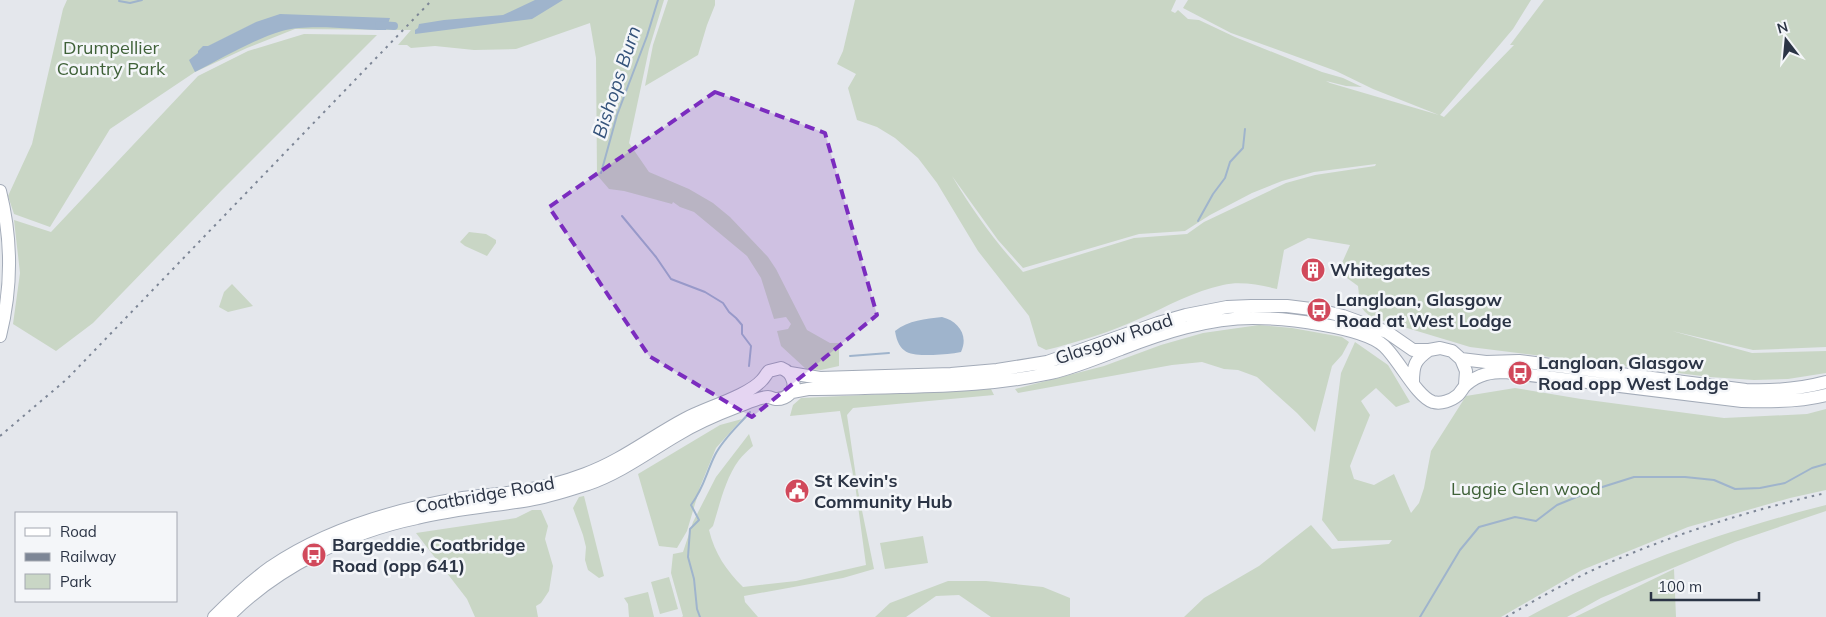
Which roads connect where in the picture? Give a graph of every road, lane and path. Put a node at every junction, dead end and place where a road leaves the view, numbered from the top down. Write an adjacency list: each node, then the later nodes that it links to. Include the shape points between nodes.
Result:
1 (0, 191): 2 (main road, via 8,232 9,276)
2 (0, 336)
3 (1118, 343): 4 (main road, Glasgow Road, via 1158,323 1227,307 1287,306 1344,316 1387,332 1413,350); 7 (main road, Glasgow Road, via 1086,363 1047,374); 9 (main road, Glasgow Road, via 1211,323 1250,318 1290,319 1366,336 1383,345)
4 (1429, 350): 5 (main road, Glasgow Road, via 1452,351); 9 (main road, via 1413,369)
5 (1461, 359): 10 (main road, Glasgow Road, via 1519,361 1746,390 1781,390); 11 (main road, via 1466,371)
6 (790, 373): 7 (main road, Glasgow Road, via 820,378); 8 (main road, Coatbridge Road, via 774,368); 12 (main road, via 794,383)
7 (1003, 375): 12 (main road, Glasgow Road, via 949,386)
8 (762, 380): 14 (main road); 15 (main road, Coatbridge Road, via 743,394 691,416 585,474 518,492 422,506 326,537 271,568 240,591)
9 (1413, 382): 11 (main road, Glasgow Road, via 1421,396 1433,402 1448,402)
10 (1826, 382)
11 (1465, 385): 13 (main road, Glasgow Road, via 1490,372 1506,372 1742,401 1771,402)
12 (792, 392): 14 (main road, Coatbridge Road, via 780,399)
13 (1826, 395)
14 (768, 397): 16 (main road, Coatbridge Road, via 699,423 647,455 587,484 532,500 416,518 323,550 277,576)
15 (214, 617)
16 (228, 617)

